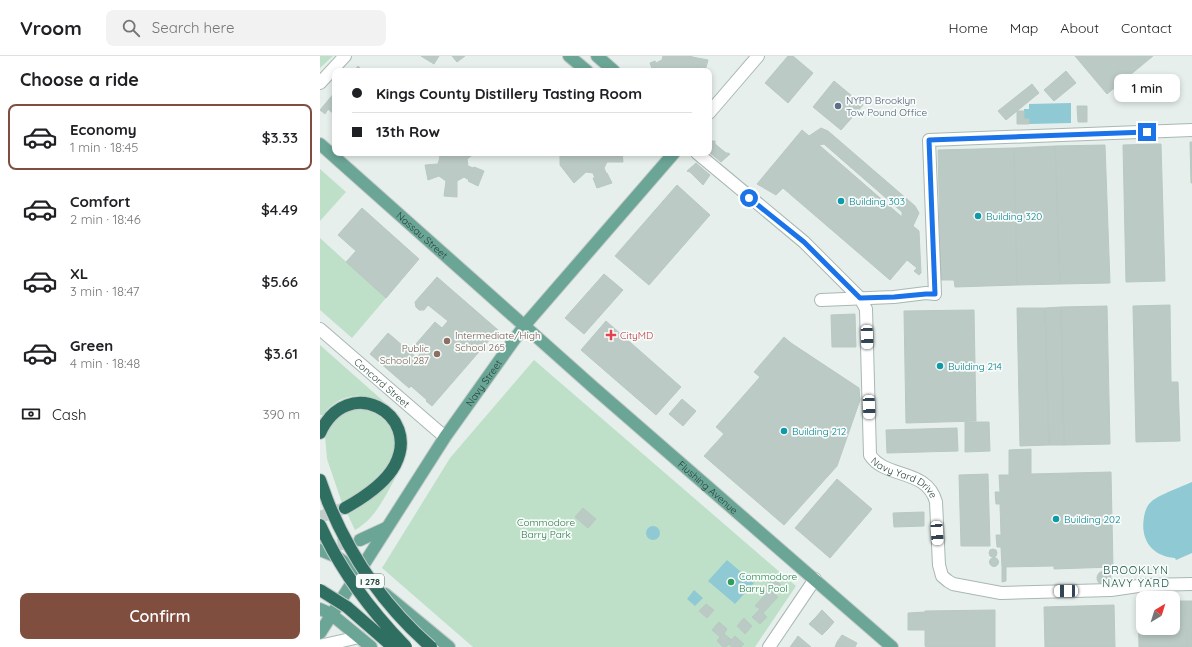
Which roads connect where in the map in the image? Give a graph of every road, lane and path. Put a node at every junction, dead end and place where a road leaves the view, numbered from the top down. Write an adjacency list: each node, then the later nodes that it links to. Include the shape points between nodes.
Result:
1 (345, 56): 5 (street)
2 (569, 56): 6 (main road)
3 (597, 56): 7 (main road)
4 (758, 56): 10 (street)
5 (334, 68)
6 (583, 68)
7 (611, 68)
8 (332, 70): 9 (street)
9 (320, 83)
10 (712, 110)
11 (1192, 130): 17 (street, via 929,140 935,294)
12 (320, 144): 13 (main road, Nassau Street)
13 (332, 155)
14 (333, 156): 19 (main road, Nassau Street)
15 (671, 156): 19 (main road, Navy Street)
16 (701, 156): 17 (street, Navy Yard Drive, via 801,240)
17 (860, 298): 18 (street); 31 (street, Navy Yard Drive, via 866,309 870,455 886,467 923,483 933,494 936,502 939,565 945,580 953,584 1001,593 1111,590 1145,585)
18 (821, 300)
19 (524, 326): 22 (main road, Navy Street); 30 (main road, Flushing Avenue)
20 (320, 329): 22 (street, Concord Street)
21 (320, 433): 24 (highway, via 327,420 337,410 361,403 379,407 394,420 398,428 401,445 395,466 375,488)
22 (445, 437): 26 (main road, Navy Street)
23 (320, 480): 42 (highway, I 278, bridge, via 354,556 374,586 400,617)
24 (345, 508)
25 (320, 525): 41 (highway, I 278, bridge, via 349,579 376,615)
26 (386, 528): 27 (main road); 29 (main road, Navy Street)
27 (360, 540)
28 (320, 550): 29 (main road, via 337,557)
29 (359, 573): 33 (main road, Navy Street); 36 (main road)
30 (815, 579): 37 (main road, Flushing Avenue); 43 (street)
31 (1192, 584)
32 (320, 590): 40 (highway, bridge, via 347,607)
33 (326, 612): 34 (main road, Navy Street); 35 (main road)
34 (320, 633)
35 (359, 637): 38 (street); 39 (main road)
36 (444, 645)
37 (887, 645)
38 (320, 646)
39 (371, 647)
40 (393, 647)
41 (406, 647)
42 (431, 647)
43 (769, 647)

